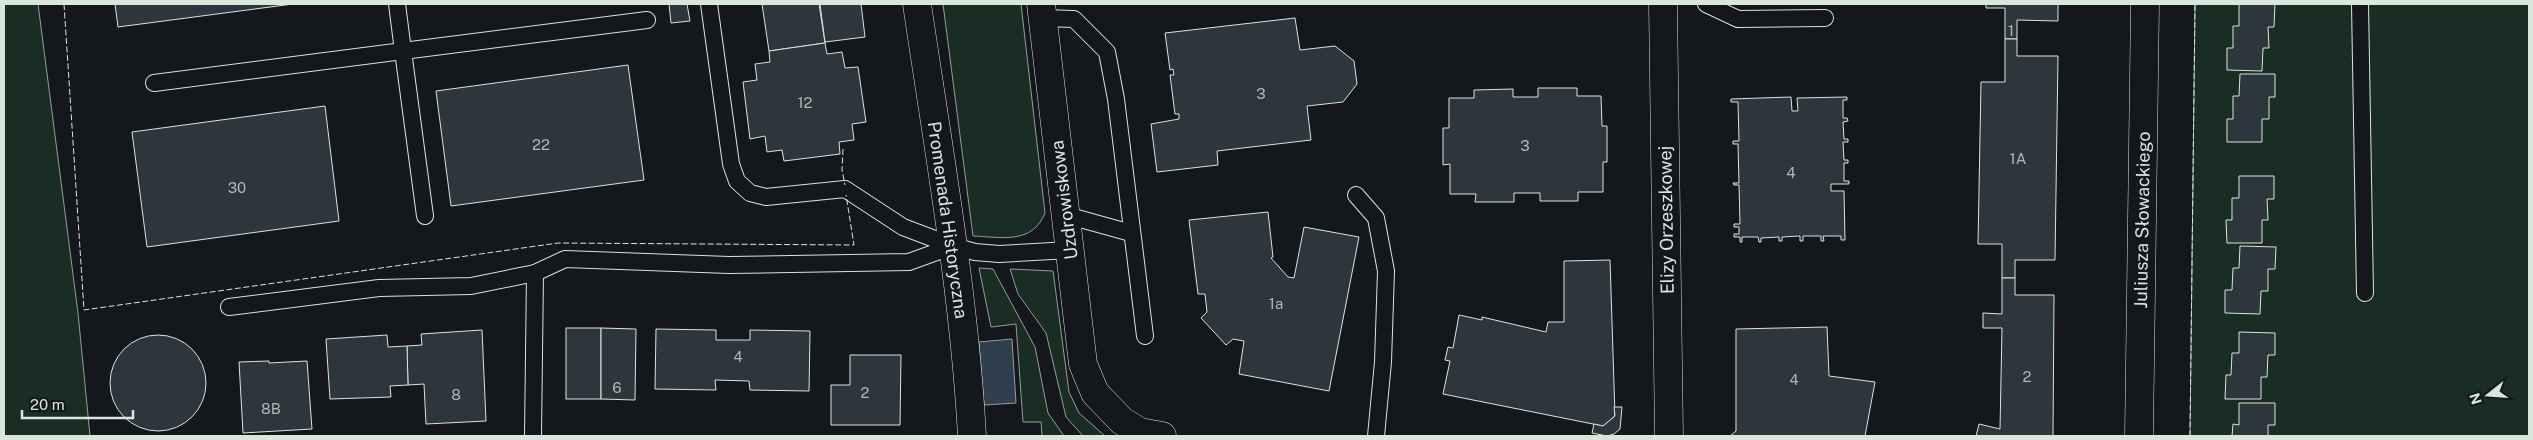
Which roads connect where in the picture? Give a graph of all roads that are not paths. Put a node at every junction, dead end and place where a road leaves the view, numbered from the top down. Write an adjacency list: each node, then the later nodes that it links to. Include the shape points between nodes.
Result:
1 (397, 4): 11 (lane)
2 (709, 4): 17 (lane, via 731,164 737,181 750,193 766,197 845,189 903,226)
3 (916, 4): 17 (street, Promenada Historyczna)
4 (1663, 4): 27 (street, Elizy Orzeszkowej)
5 (1706, 4): 9 (lane, via 1738,19)
6 (2145, 4): 28 (street, Juliusza Słowackiego)
7 (2360, 4): 20 (lane)
8 (1042, 11): 14 (street, Uzdrowiskowa); 16 (lane, via 1074,20 1107,52 1116,99)
9 (1825, 18)
10 (647, 20): 11 (lane)
11 (404, 51): 12 (lane); 15 (lane)
12 (154, 83)
13 (1356, 195): 26 (lane, via 1376,218 1386,271 1383,362)
14 (1066, 215): 16 (lane); 18 (street, Uzdrowiskowa)
15 (425, 216)
16 (1131, 233): 22 (lane)
17 (953, 246): 18 (lane, via 999,254); 19 (lane, via 909,262 729,265 564,259); 24 (street, Promenada Historyczna, via 968,368)
18 (1070, 250): 25 (street, Uzdrowiskowa, via 1083,364 1095,394 1122,421 1140,432)
19 (535, 273): 21 (lane, via 470,286 379,288); 23 (lane)
20 (2365, 293)
21 (230, 307)
22 (1144, 336)
23 (533, 436)
24 (972, 436)
25 (1162, 436)
26 (1376, 436)
27 (1669, 436)
28 (2138, 436)

